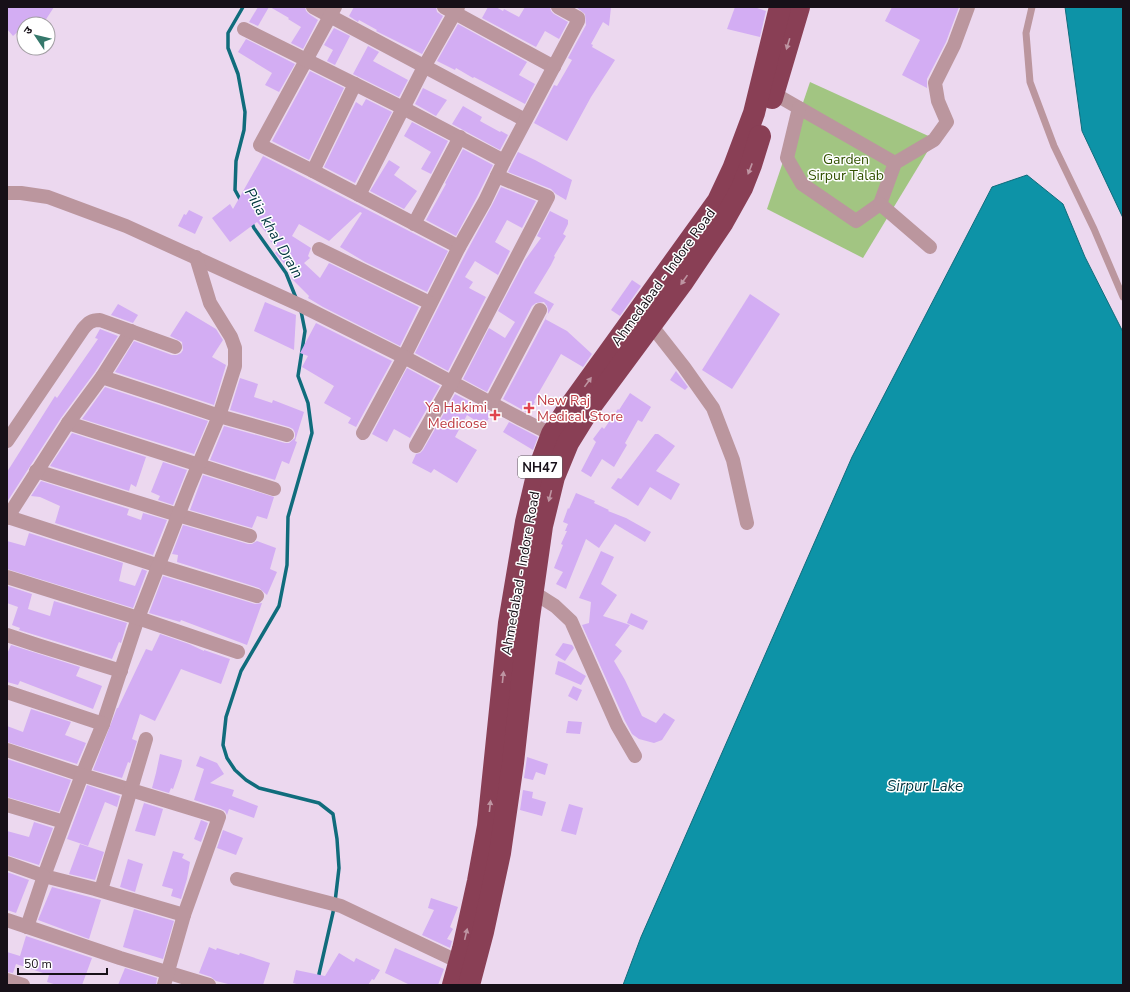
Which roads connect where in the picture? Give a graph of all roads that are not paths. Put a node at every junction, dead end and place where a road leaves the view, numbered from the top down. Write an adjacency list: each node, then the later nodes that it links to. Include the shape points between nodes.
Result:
1 (313, 7): 7 (street)
2 (558, 7): 11 (street, via 574,15 578,21)
3 (968, 7): 19 (street, via 954,46 935,83 938,101 947,122 934,140)
4 (1032, 7): 30 (lane, via 1026,33 1030,82 1054,146)
5 (452, 9): 10 (street); 11 (street)
6 (789, 9): 13 (highway, Ahmedabad - Indore Road / NH47, one-way to 13); 44 (highway, Ahmedabad - Indore Road / NH47, one-way to 6, via 566,412 718,201 734,169)
7 (332, 12): 9 (street); 10 (street)
8 (244, 28): 9 (street)
9 (306, 60): 12 (street); 20 (street, via 260,145)
10 (424, 67): 14 (street); 16 (street)
11 (554, 67): 16 (street)
12 (355, 84): 14 (street); 20 (street)
13 (773, 93): 15 (street); 33 (highway, Ahmedabad - Indore Road / NH47, one-way to 33, via 752,165 742,188 723,222)
14 (403, 108): 17 (street); 23 (street)
15 (798, 108): 19 (street); 24 (street, via 787,158 802,184 856,221)
16 (525, 120): 18 (street)
17 (460, 138): 18 (street); 25 (street)
18 (504, 161): 21 (street)
19 (895, 163): 24 (street)
20 (313, 171): 23 (street)
21 (497, 176): 26 (street); 38 (street, via 548,197)
22 (7, 193): 29 (street, via 48,197 126,226)
23 (359, 195): 25 (street)
24 (880, 204): 27 (street)
25 (414, 224): 26 (street)
26 (459, 247): 31 (street)
27 (930, 247)
28 (319, 248): 31 (street)
29 (196, 257): 36 (street); 40 (street, via 210,302 235,348 235,366)
30 (1123, 297)
31 (430, 303): 36 (street)
32 (540, 310): 39 (street)
33 (651, 325): 44 (highway, Ahmedabad - Indore Road / NH47, via 591,406); 52 (street, via 713,408 733,460)
34 (131, 331): 35 (street); 37 (street); 45 (street, via 100,320 88,323)
35 (175, 346)
36 (404, 357): 38 (street); 42 (street)
37 (102, 377): 40 (street); 41 (street)
38 (452, 382): 39 (street); 46 (street)
39 (491, 403): 44 (street)
40 (219, 416): 43 (street); 47 (street)
41 (68, 423): 47 (street); 48 (street)
42 (363, 433)
43 (287, 435)
44 (560, 439): 56 (highway, Ahmedabad - Indore Road / NH47, one-way to 56, via 542,526); 78 (highway, Ahmedabad - Indore Road / NH47, one-way to 44, via 488,826 509,623 526,522 538,471)
45 (7, 442)
46 (416, 446)
47 (198, 464): 49 (street); 50 (street)
48 (36, 471): 50 (street); 51 (street)
49 (274, 489)
50 (178, 515): 53 (street); 54 (street)
51 (7, 517): 54 (street)
52 (747, 523)
53 (250, 536)
54 (159, 566): 57 (street); 58 (street)
55 (7, 577): 58 (street)
56 (533, 592): 66 (street, via 555,606 571,621 616,725); 84 (highway, Ahmedabad - Indore Road / NH47, via 500,853)
57 (257, 596)
58 (138, 618): 60 (street); 61 (street)
59 (7, 634): 61 (street)
60 (238, 652)
61 (121, 671): 63 (street)
62 (7, 692): 63 (street)
63 (103, 724): 67 (street)
64 (146, 739): 68 (street)
65 (7, 750): 67 (street)
66 (635, 756)
67 (82, 775): 68 (street); 70 (street)
68 (130, 789): 74 (street); 75 (street, via 220,817)
69 (7, 805): 70 (street)
70 (64, 822): 72 (street)
71 (7, 864): 72 (street)
72 (44, 876): 74 (street); 77 (street)
73 (237, 879): 78 (street, via 341,906)
74 (101, 890): 75 (street)
75 (184, 916): 79 (street)
76 (7, 920): 77 (street)
77 (27, 927): 79 (street, via 120,958)
78 (459, 962): 83 (highway, Ahmedabad - Indore Road / NH47)
79 (166, 979): 82 (street)
80 (7, 980): 81 (street)
81 (23, 985)
82 (209, 985)
83 (453, 985)
84 (469, 985)

